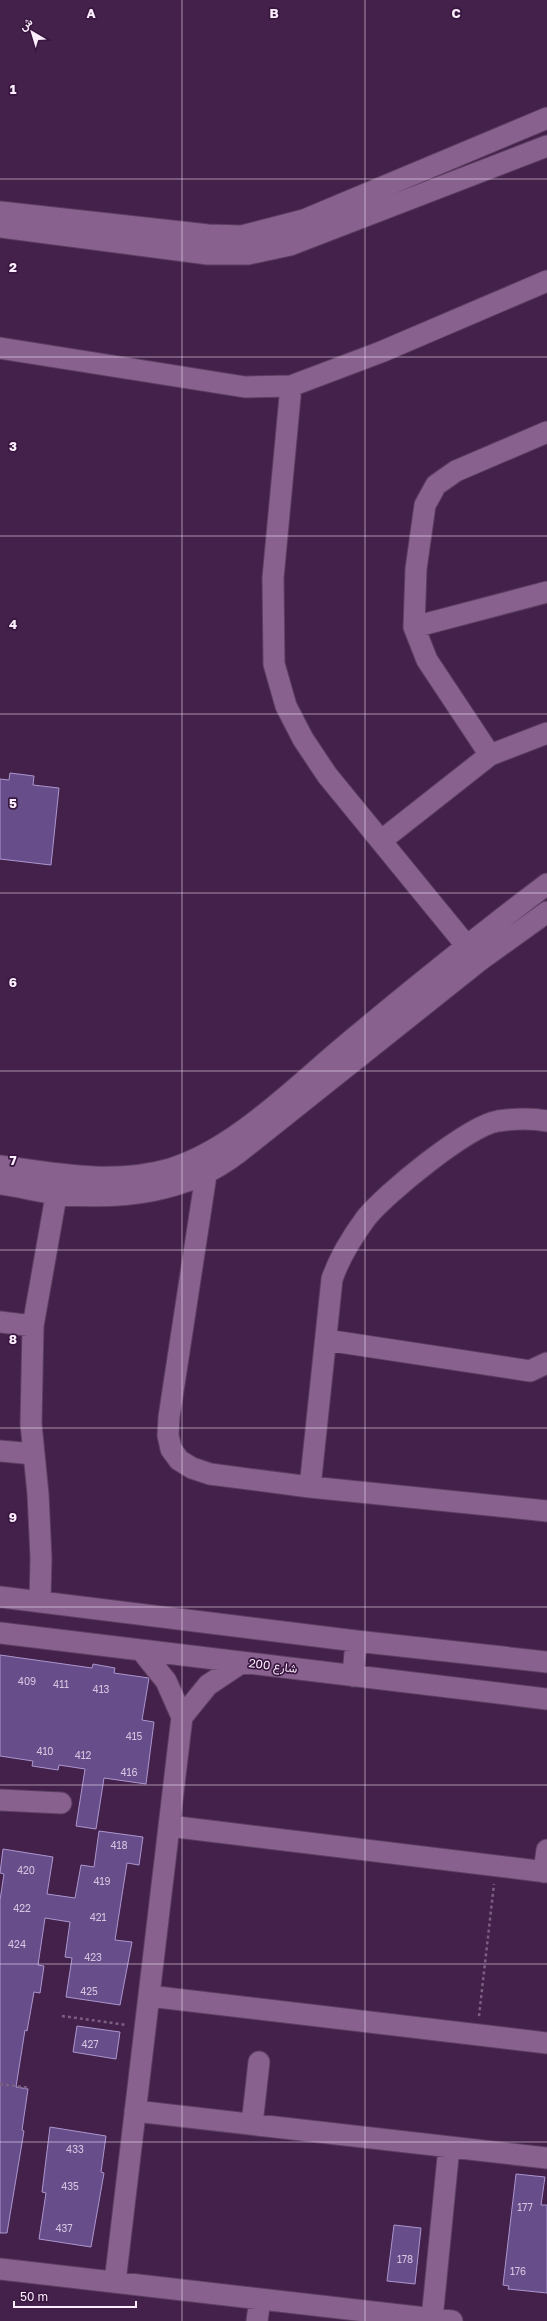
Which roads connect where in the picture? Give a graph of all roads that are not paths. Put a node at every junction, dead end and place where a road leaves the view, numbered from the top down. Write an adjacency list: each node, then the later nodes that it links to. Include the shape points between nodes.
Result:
1 (543, 119): 2 (street); 4 (street, via 338,208 281,227 242,236 208,235)
2 (547, 142)
3 (547, 146): 5 (street, via 305,240 248,254 208,254)
4 (0, 212)
5 (0, 227)
6 (547, 281): 8 (street, via 381,352)
7 (0, 348): 8 (street, via 245,387)
8 (291, 386): 14 (street, via 273,578 274,664 286,706 303,739 327,775)
9 (547, 432): 11 (street, via 456,471 436,485 425,505 416,568)
10 (547, 592): 11 (street)
11 (414, 627): 13 (street, via 427,660)
12 (547, 733): 13 (street)
13 (490, 755): 14 (street)
14 (382, 840): 17 (street)
15 (547, 884): 17 (street)
16 (547, 912): 18 (street)
17 (466, 945): 18 (street); 20 (street, via 227,1142)
18 (479, 961): 20 (street, via 238,1153)
19 (547, 1121): 26 (street, via 497,1121 473,1131 388,1195 367,1217 339,1259 332,1279)
20 (206, 1165): 23 (street, via 183,1184 149,1192 113,1195); 30 (street, via 169,1418 168,1435 171,1449 179,1460 210,1474)
21 (0, 1166): 23 (street)
22 (0, 1184): 23 (street)
23 (59, 1184): 25 (street)
24 (0, 1322): 25 (street)
25 (33, 1326): 29 (street, via 30,1396)
26 (326, 1340): 27 (street, via 530,1371); 30 (street)
27 (547, 1363)
28 (0, 1451): 29 (street)
29 (34, 1454): 33 (street, via 41,1558)
30 (310, 1487): 31 (street)
31 (547, 1511)
32 (0, 1597): 33 (street)
33 (40, 1602): 35 (street)
34 (0, 1633): 36 (street, شارع 200)
35 (356, 1641): 38 (street); 39 (street)
36 (141, 1650): 37 (street, شارع 200); 41 (street, via 166,1681)
37 (242, 1662): 39 (street, شارع 200); 41 (street, via 208,1685)
38 (547, 1662)
39 (353, 1676): 40 (street, شارع 200)
40 (547, 1699)
41 (182, 1717): 44 (street)
42 (0, 1800): 43 (street)
43 (61, 1803)
44 (169, 1826): 46 (street); 47 (street)
45 (547, 1850): 46 (street)
46 (546, 1872)
47 (149, 1996): 48 (street); 50 (street)
48 (547, 2043)
49 (259, 2062): 51 (street)
50 (135, 2111): 51 (street); 55 (street)
51 (252, 2124): 52 (street)
52 (449, 2147): 53 (street); 57 (street)
53 (547, 2158)
54 (0, 2268): 55 (street)
55 (115, 2282): 56 (street)
56 (260, 2299): 57 (street); 58 (street)
57 (442, 2320)
58 (257, 2321)

